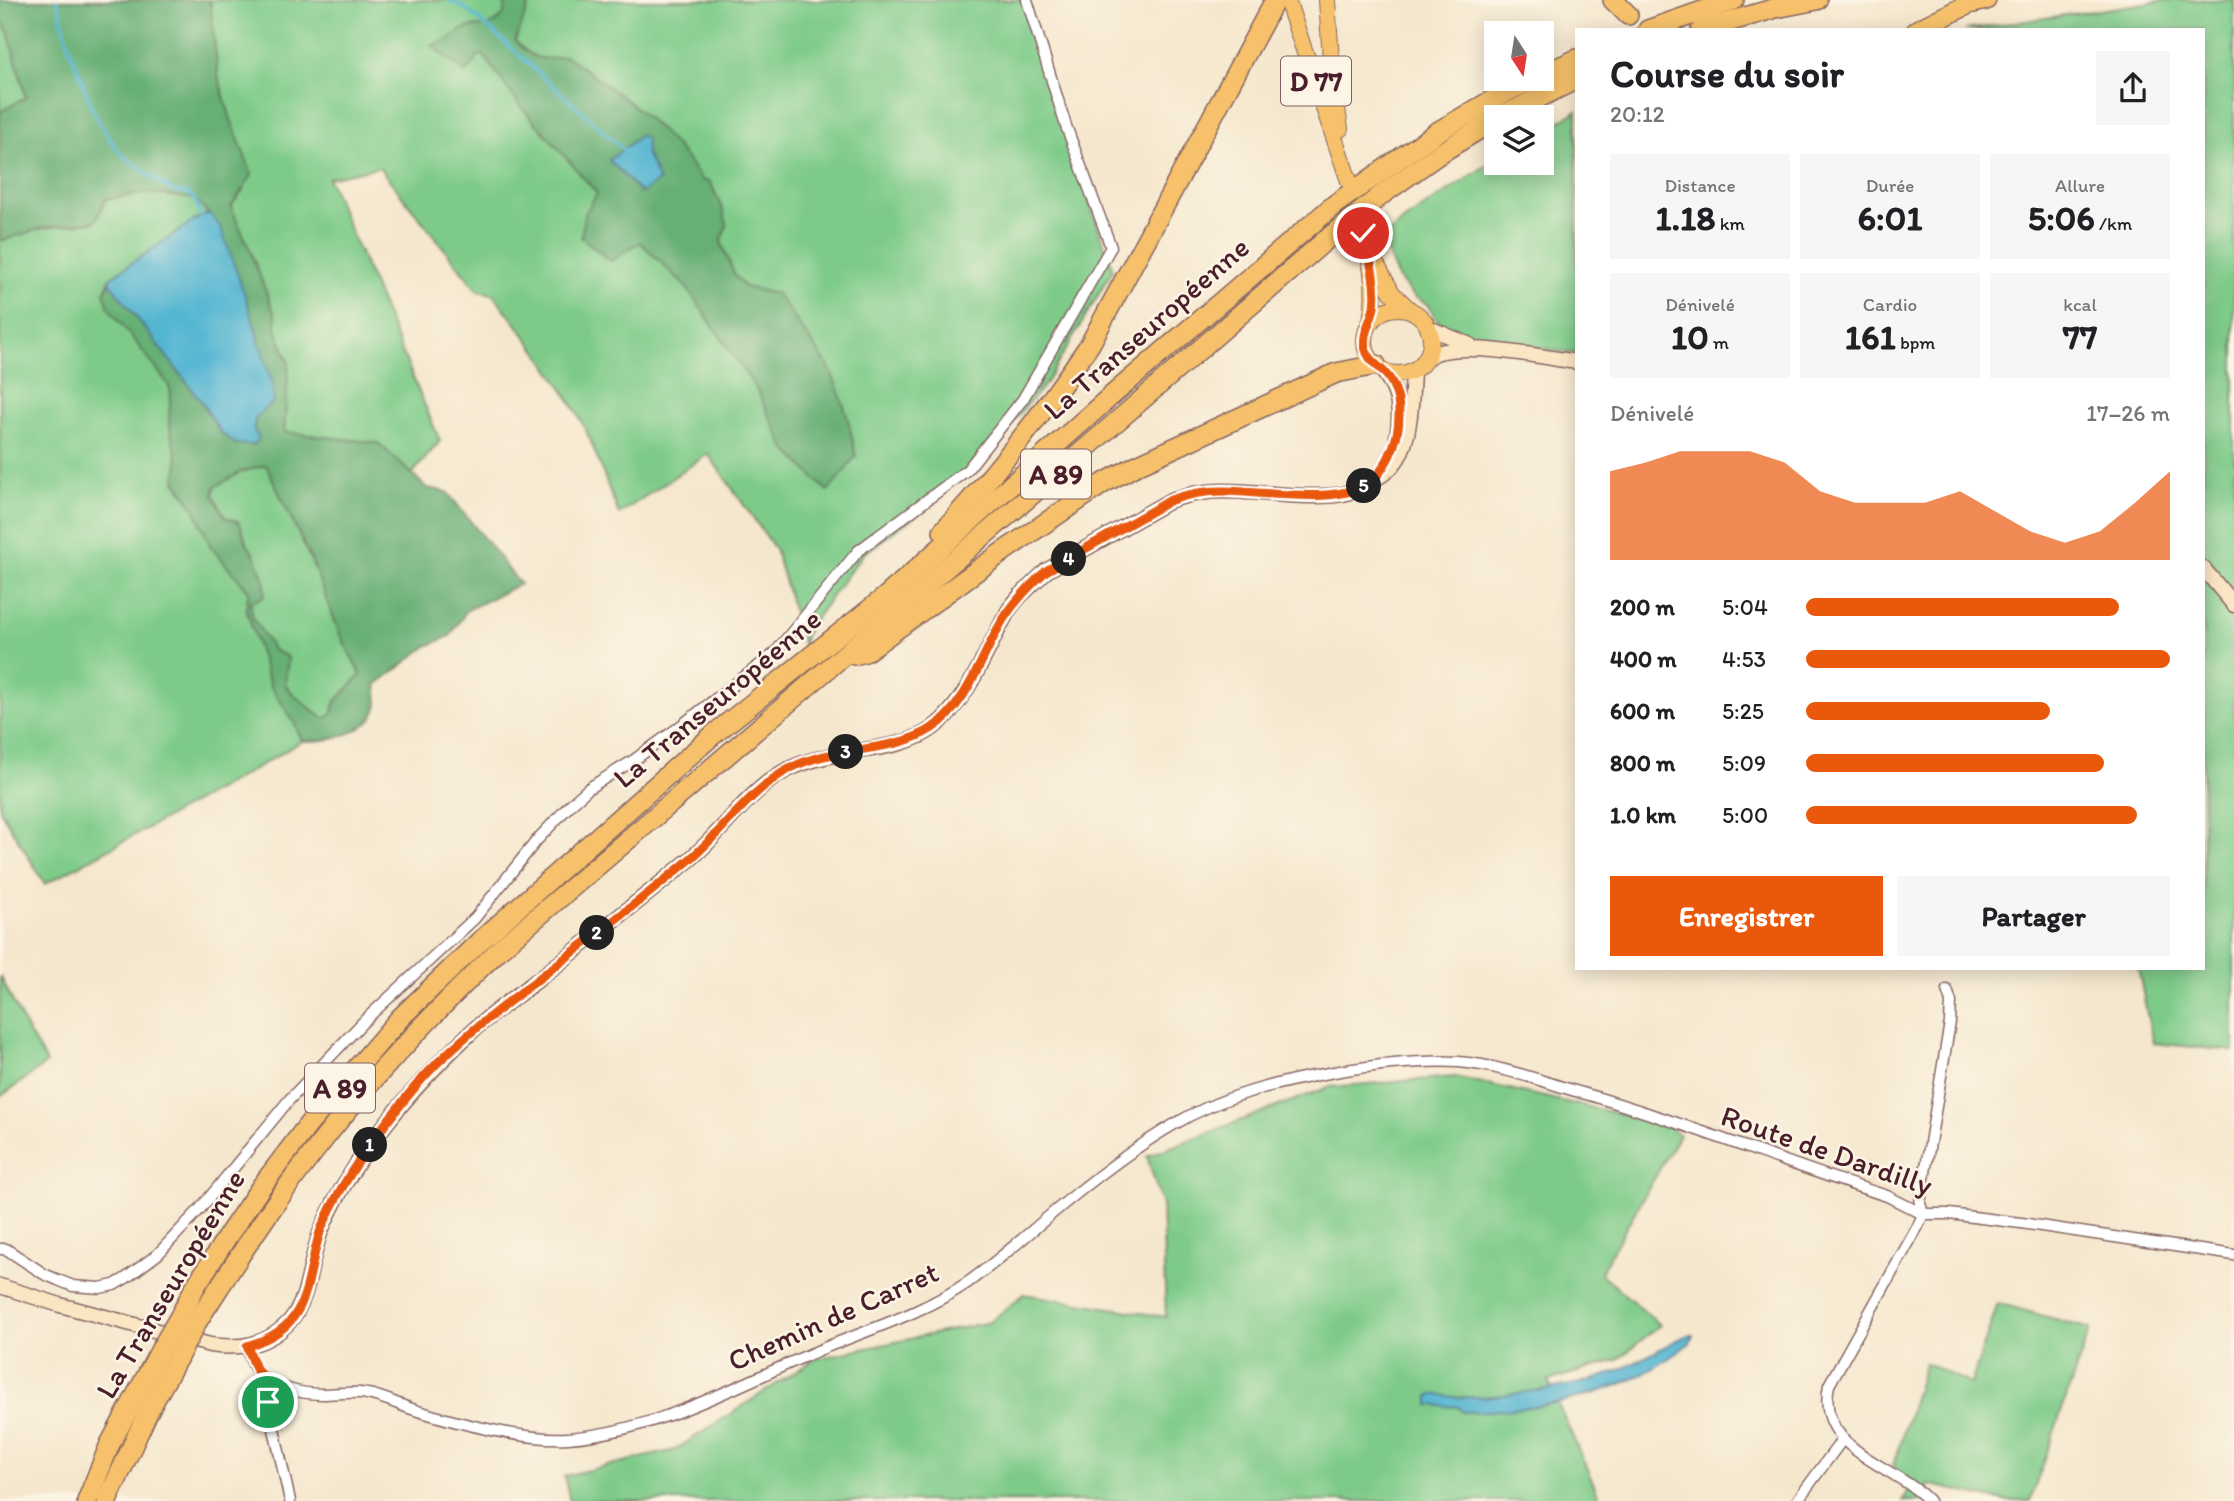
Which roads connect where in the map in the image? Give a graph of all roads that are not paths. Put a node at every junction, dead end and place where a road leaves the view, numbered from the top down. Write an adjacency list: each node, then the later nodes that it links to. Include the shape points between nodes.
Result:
1 (1027, 0): 36 (street, via 1066,126 1111,247 1023,399 967,470 858,551 774,654 571,804 475,918 365,1020 289,1100 184,1228 146,1264 114,1285 82,1287 44,1274)
2 (1287, 0): 19 (main road, D 77)
3 (1327, 0): 19 (main road)
4 (1613, 0): 9 (highway)
5 (1734, 0): 10 (highway)
6 (1817, 0): 11 (highway)
7 (1986, 0): 12 (highway)
8 (1271, 7): 30 (highway, via 1090,344 991,479 902,571)
9 (1628, 15)
10 (1654, 28)
11 (1708, 28)
12 (1921, 28)
13 (1575, 61): 14 (highway)
14 (1554, 70)
15 (1575, 80): 17 (highway, La Transeuropéenne / A 89)
16 (1508, 91): 30 (highway, La Transeuropéenne / A 89, via 1437,132 1334,205)
17 (1524, 105)
18 (1484, 126): 32 (highway, La Transeuropéenne / A 89, via 1346,223)
19 (1344, 163): 20 (main road, D 77)
20 (1349, 181)
21 (1409, 309): 22 (main road, via 1388,309); 22 (main road, via 1392,293 1366,241 1374,295); 23 (main road)
22 (1371, 321): 27 (main road, via 1364,339 1369,358)
23 (1429, 328): 24 (street); 26 (main road, via 1431,348)
24 (1482, 349): 25 (street); 26 (street, via 1435,352)
25 (1575, 362)
26 (1419, 365): 27 (main road, via 1404,373); 28 (street, via 1403,449 1387,472)
27 (1380, 368): 28 (street, via 1394,386 1400,423 1394,447); 32 (highway, via 1336,373 1136,465 1004,551 865,652)
28 (1374, 480): 40 (street, via 1342,494 1324,496 1222,491 1171,500 1031,583 1010,608 954,706 932,728 885,745 814,758 776,776 690,859 471,1032 417,1084 349,1176 321,1228 299,1310 276,1334)
29 (2205, 570): 31 (street)
30 (885, 597): 39 (highway, La Transeuropéenne / A 89, via 714,734 400,1018 261,1187 202,1277)
31 (2234, 605)
32 (835, 661): 39 (highway, La Transeuropéenne / A 89, via 450,996 312,1153)
33 (1947, 990): 35 (street, via 1950,1022 1920,1203)
34 (1495, 1068): 35 (street, Route de Dardilly, via 1644,1111 1887,1196); 42 (street, Chemin de Carret, via 1421,1062 1333,1072 1215,1105 1129,1153 1000,1259 919,1311 650,1423 564,1439 542,1437 481,1427 372,1395 294,1391)
35 (1923, 1214): 37 (street, Route de Dardilly, via 2021,1223); 43 (street, via 1829,1385 1827,1410)
36 (0, 1249)
37 (2234, 1255)
38 (0, 1286): 40 (street, via 210,1345)
39 (189, 1318): 41 (highway, La Transeuropéenne / A 89, bridge)
40 (247, 1346): 42 (street, via 257,1371)
41 (169, 1354): 44 (highway, La Transeuropéenne / A 89, via 110,1444); 45 (highway, La Transeuropéenne / A 89)
42 (273, 1383): 46 (street, via 268,1402)
43 (1842, 1440): 47 (street); 48 (street)
44 (87, 1501)
45 (107, 1501)
46 (290, 1501)
47 (1797, 1501)
48 (1929, 1501)

